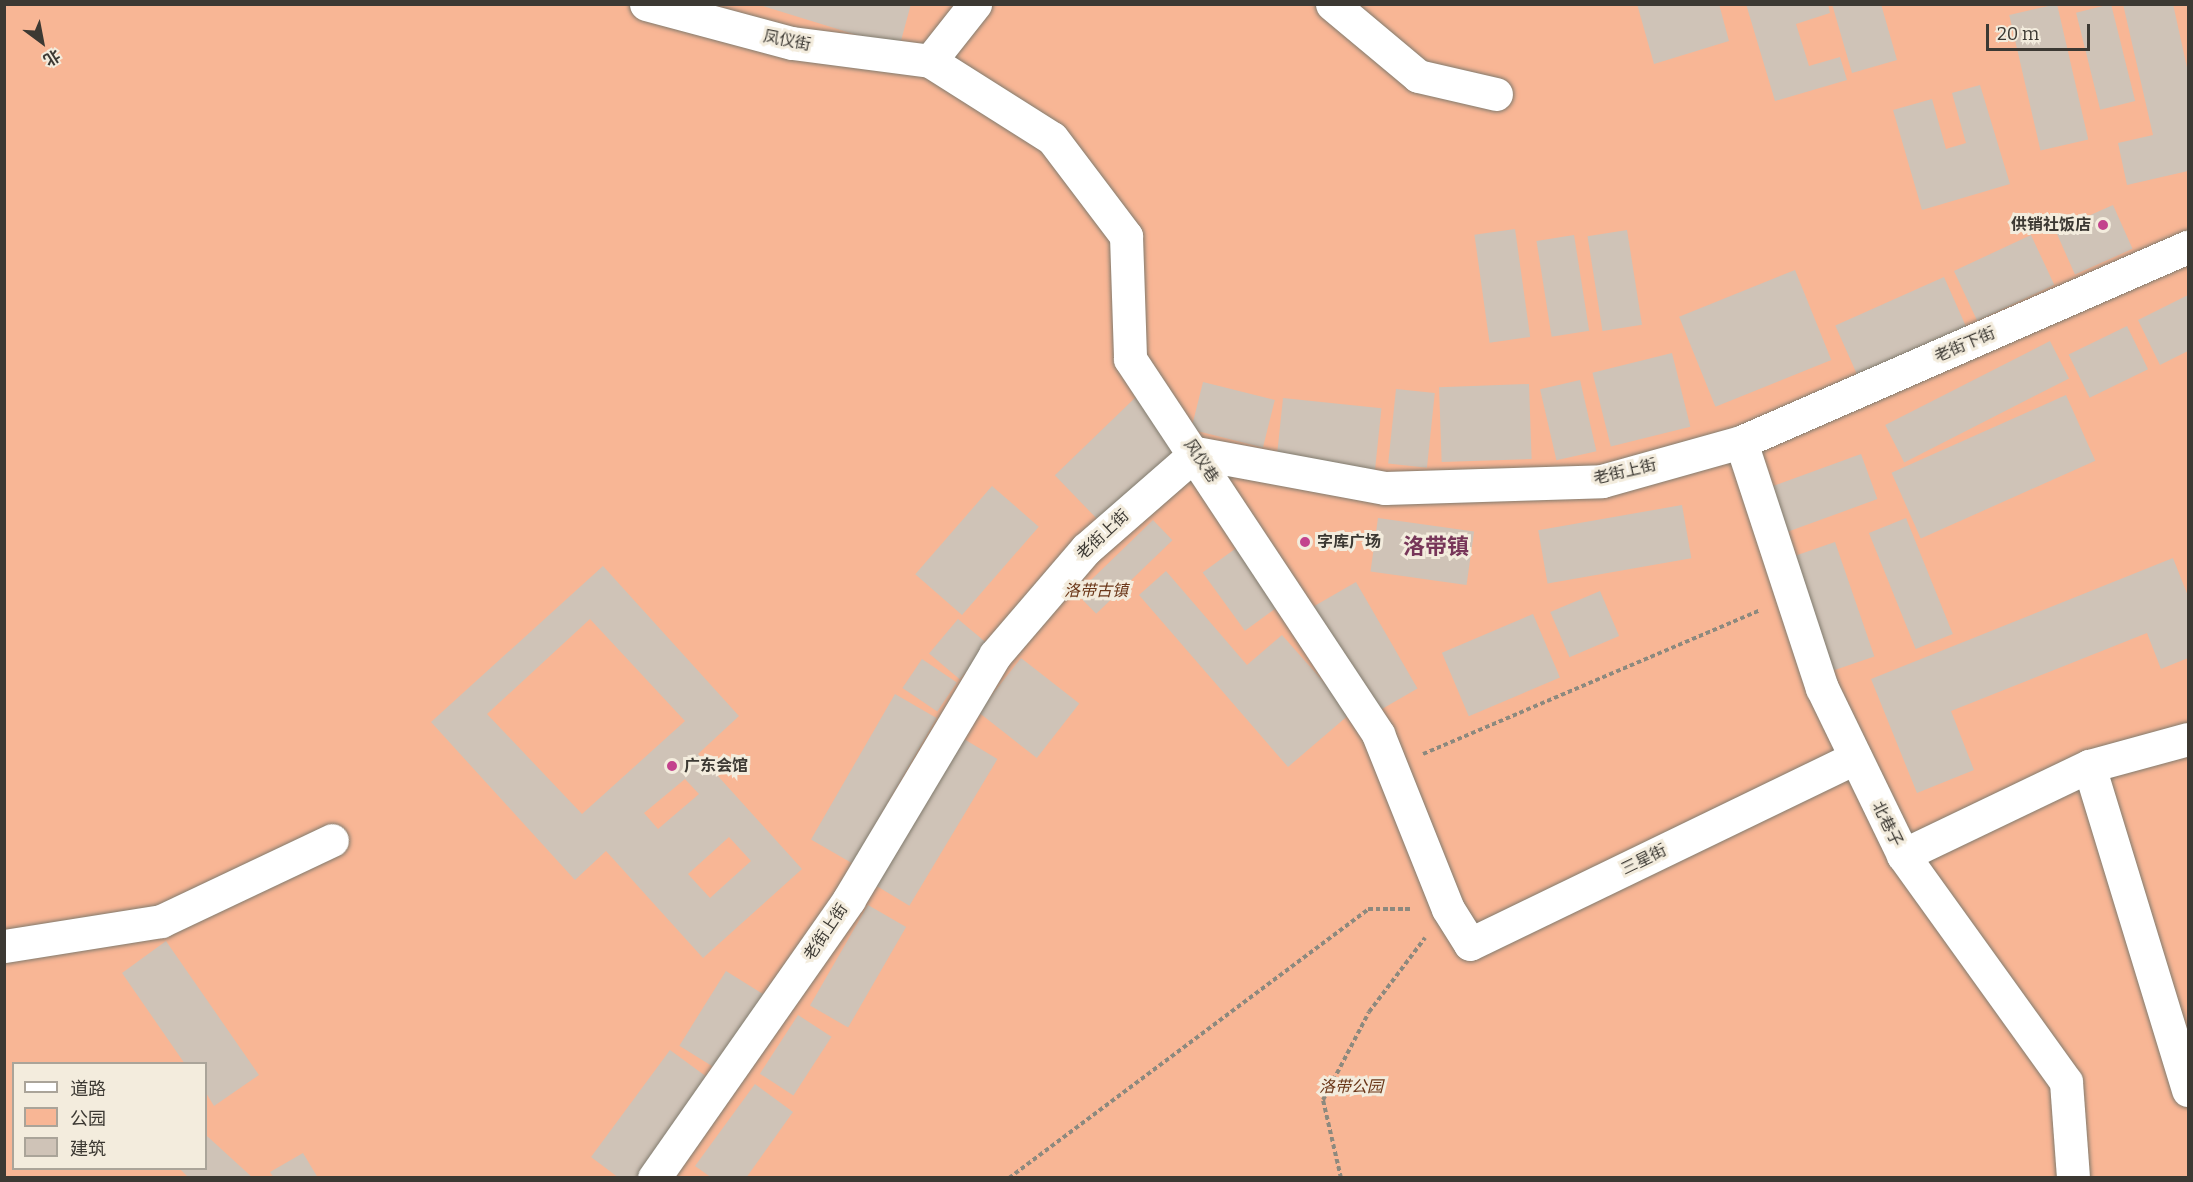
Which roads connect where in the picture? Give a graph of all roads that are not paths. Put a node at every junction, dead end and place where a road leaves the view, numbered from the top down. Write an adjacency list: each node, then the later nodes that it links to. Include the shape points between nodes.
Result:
1 (646, 4): 4 (street, 凤仪街, via 792,43)
2 (975, 4): 4 (street)
3 (1332, 4): 5 (street, via 1418,76)
4 (930, 61): 8 (street, 风仪巷, via 1052,138 1126,236 1130,359)
5 (1496, 94)
6 (2188, 248): 7 (street, 老街下街)
7 (1741, 442): 8 (street, 老街上街, via 1602,481 1385,488); 10 (street, 北巷子, via 1822,688)
8 (1196, 453): 14 (street, 风仪巷, via 1378,734); 17 (street, 老街上街, via 1086,549 995,655 849,899)
9 (2188, 739): 11 (street)
10 (1855, 758): 13 (street, 北巷子); 14 (street, 三星街, via 1470,944)
11 (2089, 766): 13 (street); 16 (street)
12 (332, 840): 15 (street, via 161,921)
13 (1903, 855): 18 (street, 北巷子, via 2066,1082)
14 (1448, 909)
15 (4, 946)
16 (2188, 1090)
17 (654, 1178)
18 (2073, 1178)

